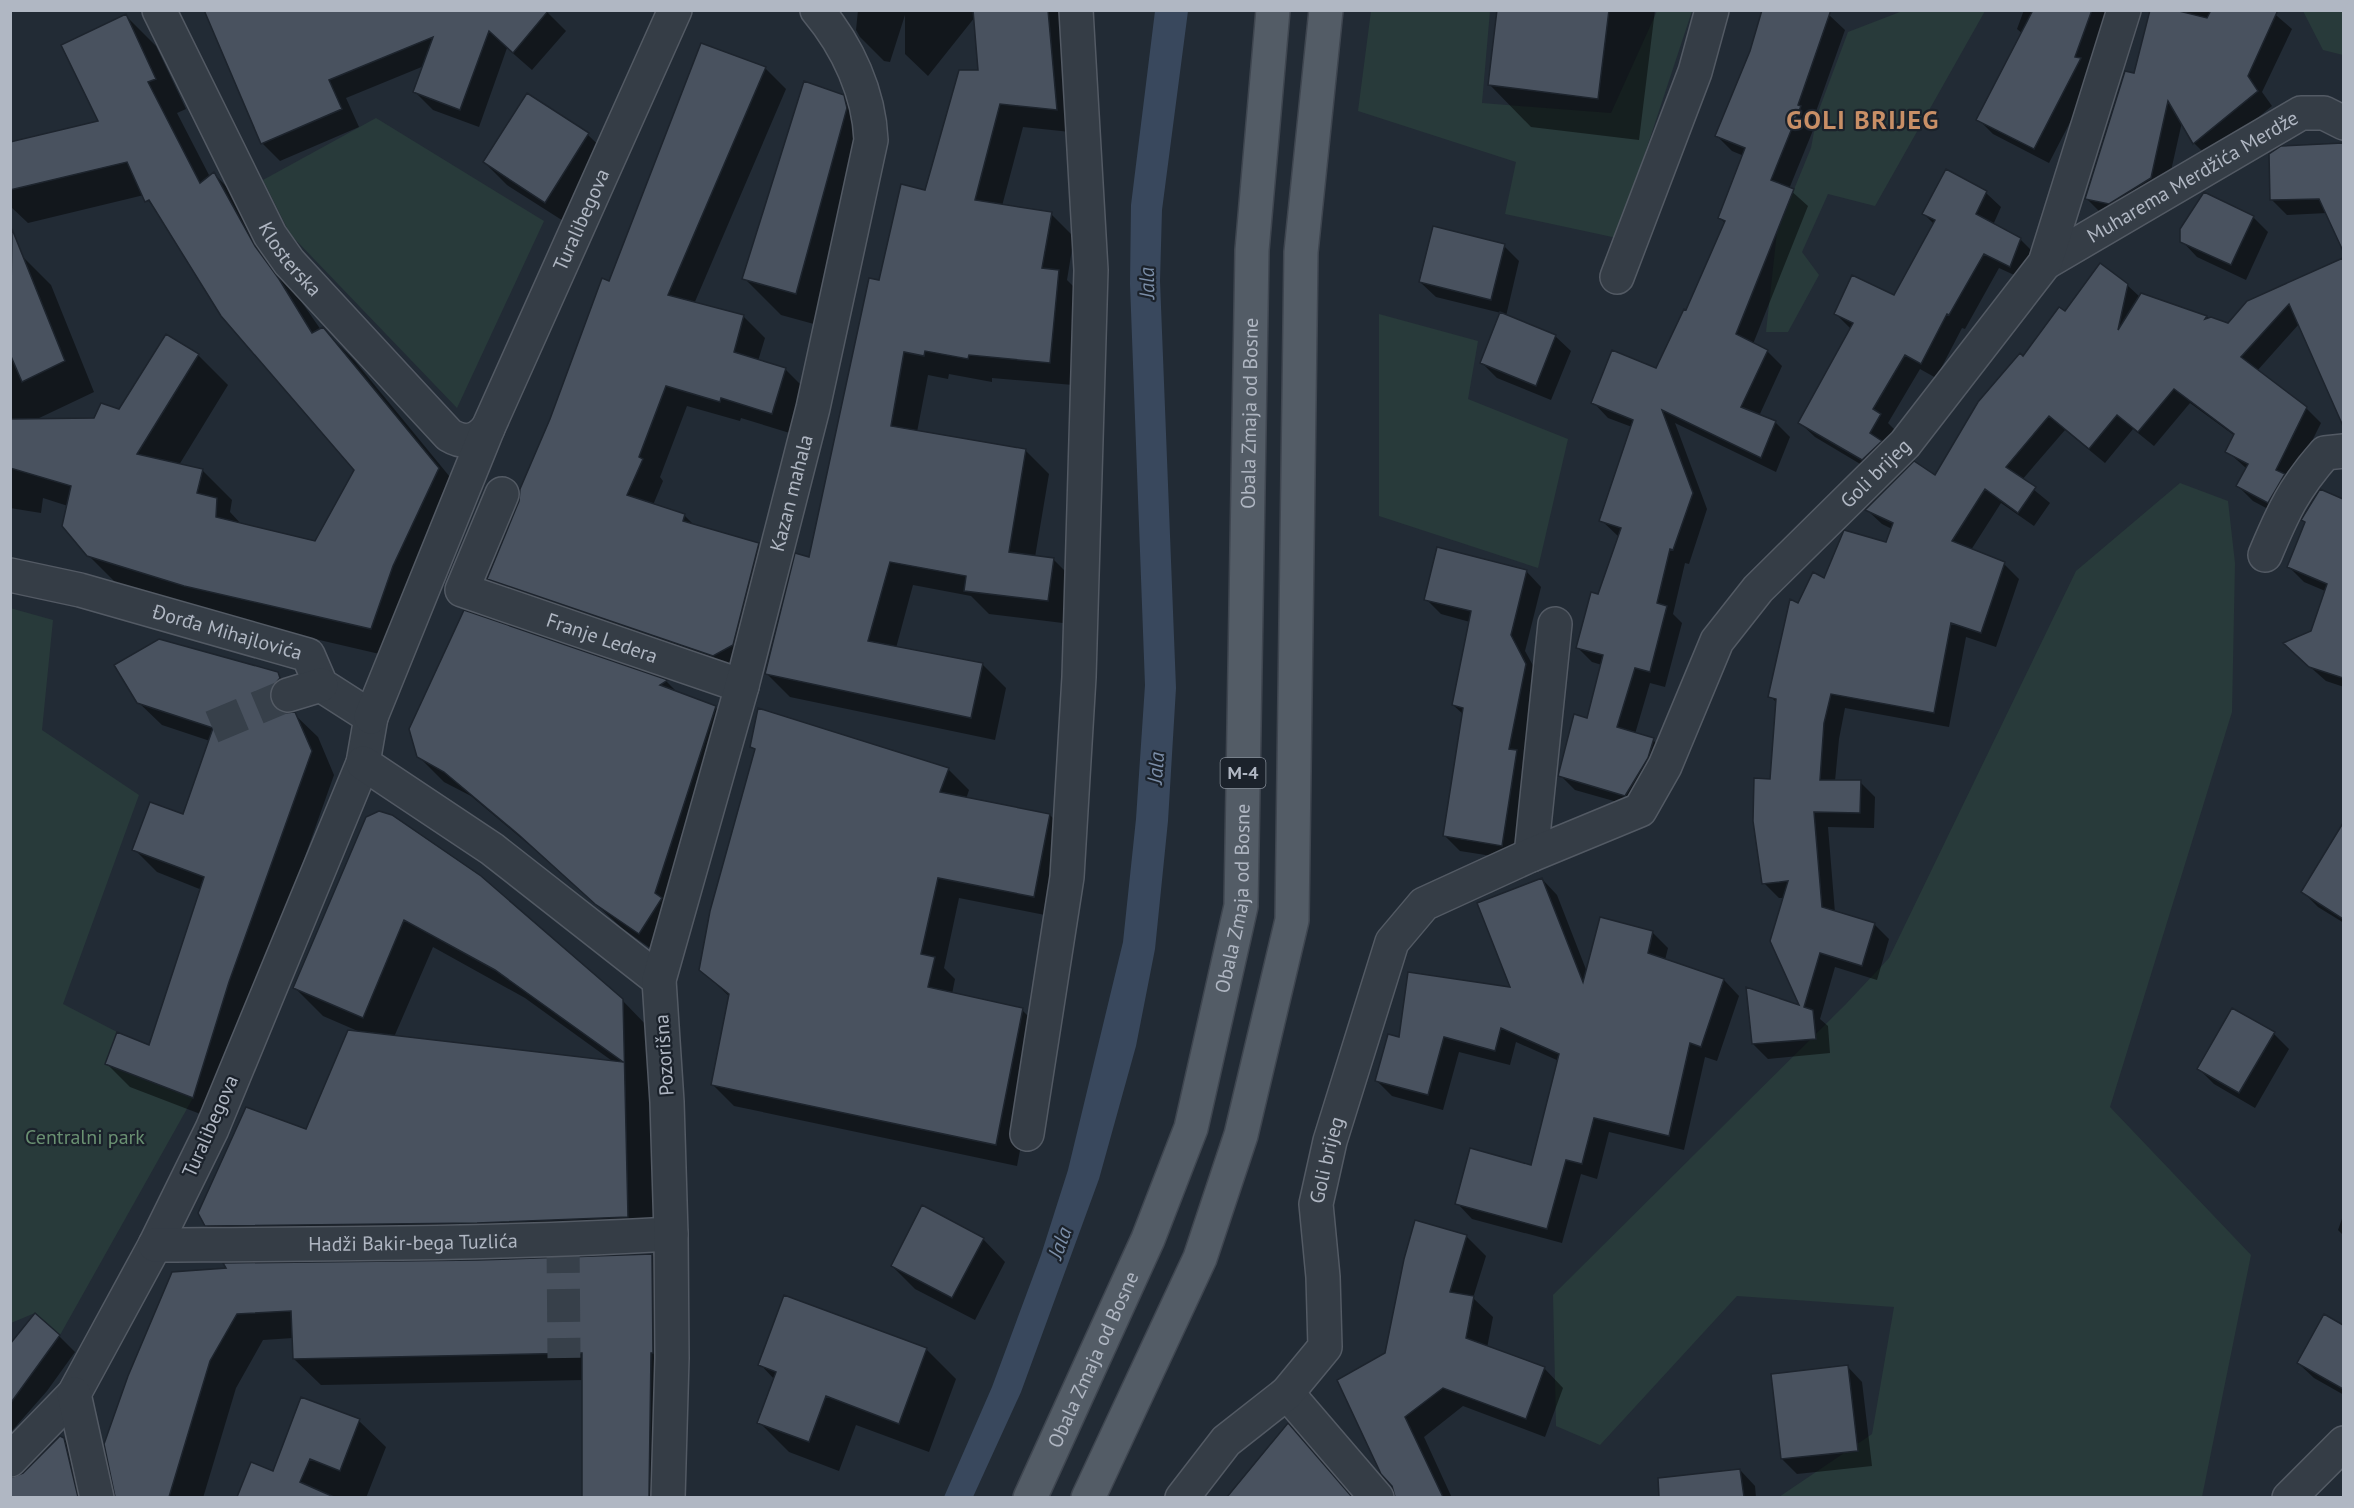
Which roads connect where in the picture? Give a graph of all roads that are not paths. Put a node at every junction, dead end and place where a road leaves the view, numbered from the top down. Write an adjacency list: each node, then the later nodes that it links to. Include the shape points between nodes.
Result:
1 (159, 10): 12 (street, Klosterska, via 270,235 289,262 449,435 469,441)
2 (675, 10): 12 (street, Turalibegova)
3 (817, 10): 19 (street, Kazan mahala, via 860,82 870,115 871,140 813,408)
4 (1076, 10): 25 (street, via 1091,270 1079,678 1067,877)
5 (1273, 10): 34 (main road, Obala Zmaja od Bosne / M-4, via 1252,250 1241,906 1191,1128 1148,1239)
6 (1326, 10): 35 (main road, M-4, via 1301,252 1292,920 1241,1136 1200,1258)
7 (1712, 10): 11 (street, via 1695,72)
8 (2124, 10): 10 (street, Goli brijeg)
9 (2343, 123): 10 (street, Muharema Merdžića Merdže, via 2324,113 2301,112)
10 (2045, 263): 23 (street, Goli brijeg, via 1905,444 1758,589 1717,641 1665,766 1640,810)
11 (1617, 277)
12 (488, 428): 21 (street, Turalibegova)
13 (2343, 451): 15 (street, via 2325,453 2302,478 2286,504)
14 (502, 494): 19 (street, Franje Ledera, via 462,590)
15 (2265, 555)
16 (10, 575): 18 (street, Đorđa Mihajlovića, via 80,590 308,655)
17 (1555, 624): 23 (street)
18 (321, 685): 20 (street); 21 (street)
19 (742, 686): 24 (street, Kazan mahala)
20 (288, 695)
21 (371, 717): 22 (street)
22 (363, 763): 24 (street, via 492,849); 27 (street, Turalibegova, via 257,1045)
23 (1531, 855): 29 (street, Goli brijeg, via 1424,904 1392,942 1330,1141 1316,1204 1325,1347)
24 (659, 980): 26 (street, Pozorišna)
25 (1027, 1134)
26 (671, 1234): 27 (street, Hadži Bakir-bega Tuzlića, via 563,1240); 33 (street, Pozorišna)
27 (155, 1245): 28 (street, Turalibegova)
28 (74, 1394): 31 (street, Turalibegova); 32 (street)
29 (1287, 1394): 36 (street, Goli brijeg, via 1226,1441); 37 (street)
30 (2343, 1443): 38 (street)
31 (10, 1460)
32 (97, 1497)
33 (668, 1497)
34 (1030, 1497)
35 (1088, 1497)
36 (1182, 1497)
37 (1377, 1497)
38 (2289, 1497)

